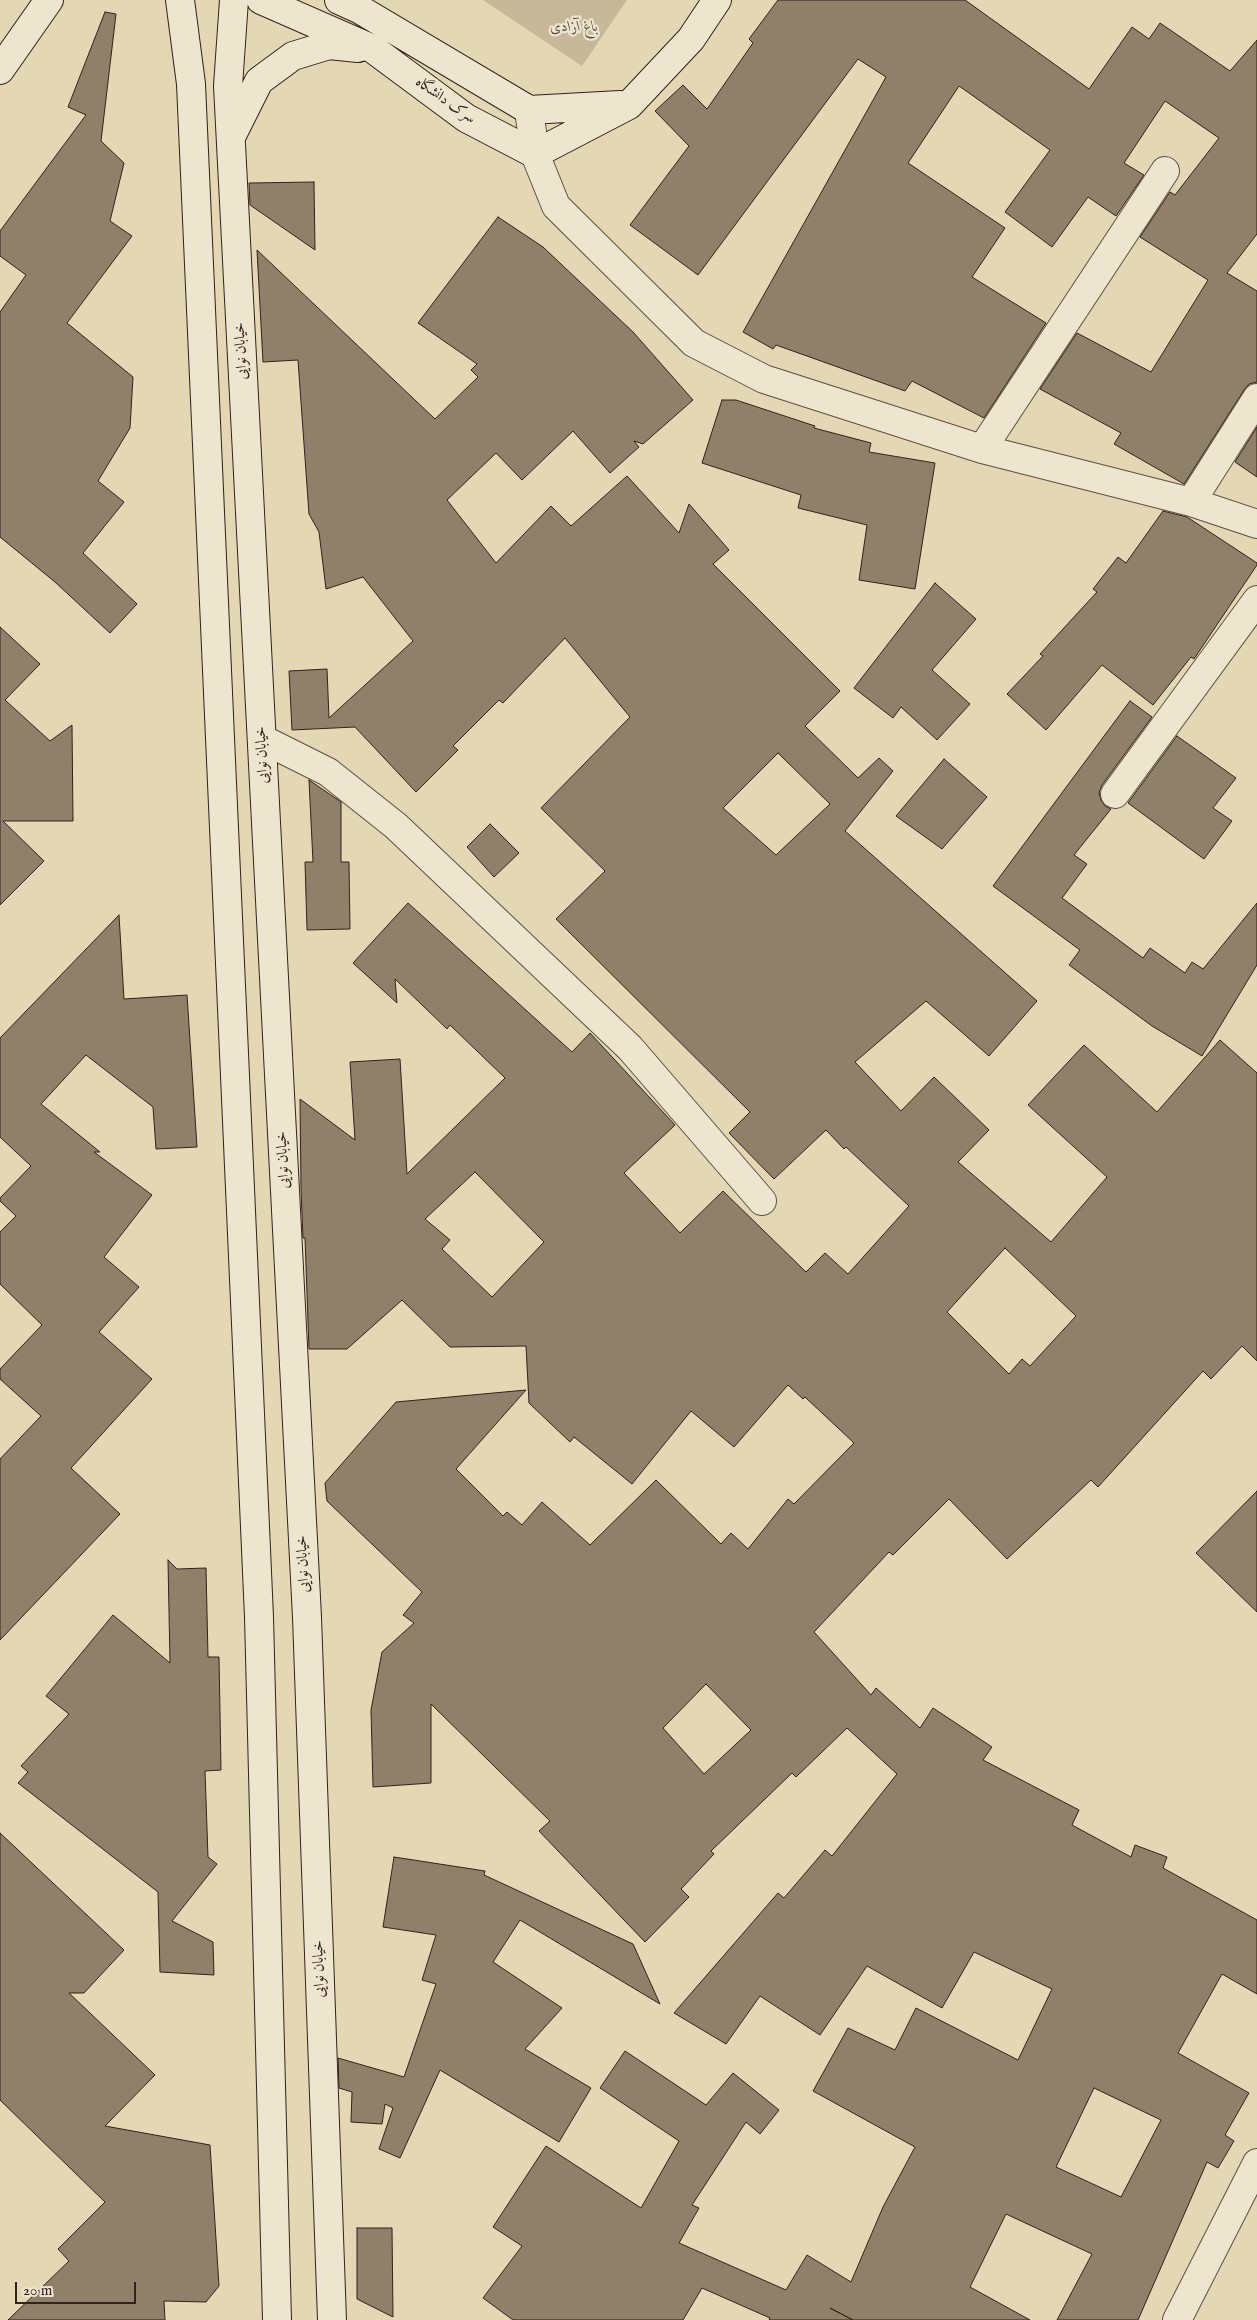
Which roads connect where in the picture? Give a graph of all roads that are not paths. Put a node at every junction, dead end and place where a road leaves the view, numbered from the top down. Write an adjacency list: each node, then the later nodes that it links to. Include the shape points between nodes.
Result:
1 (49, 0): 8 (street)
2 (180, 0): 23 (street, via 191,84 258,1607)
3 (234, 0): 11 (street, خیابان نوایی, via 228,86)
4 (261, 0): 7 (street, سرک دانشگاه)
5 (339, 0): 10 (street)
6 (717, 0): 9 (street, via 692,39)
7 (373, 50): 11 (street, via 329,45 293,56 259,81); 12 (street, سرک دانشگاه, via 466,118)
8 (0, 70)
9 (628, 104): 10 (street); 12 (street)
10 (529, 110): 12 (street)
11 (231, 139): 19 (street, خیابان نوایی)
12 (536, 154): 15 (street, via 556,206 694,343 764,379)
13 (1165, 171): 15 (street)
14 (1257, 398): 16 (street)
15 (982, 449): 16 (street)
16 (1191, 502): 17 (street)
17 (1257, 524)
18 (1257, 600): 20 (street)
19 (262, 739): 21 (street, via 328,772 396,826 630,1048); 24 (street, خیابان نوایی, via 307,1617)
20 (1115, 794)
21 (762, 1201)
22 (1257, 2162): 25 (street)
23 (277, 2320)
24 (332, 2320)
25 (1177, 2320)

